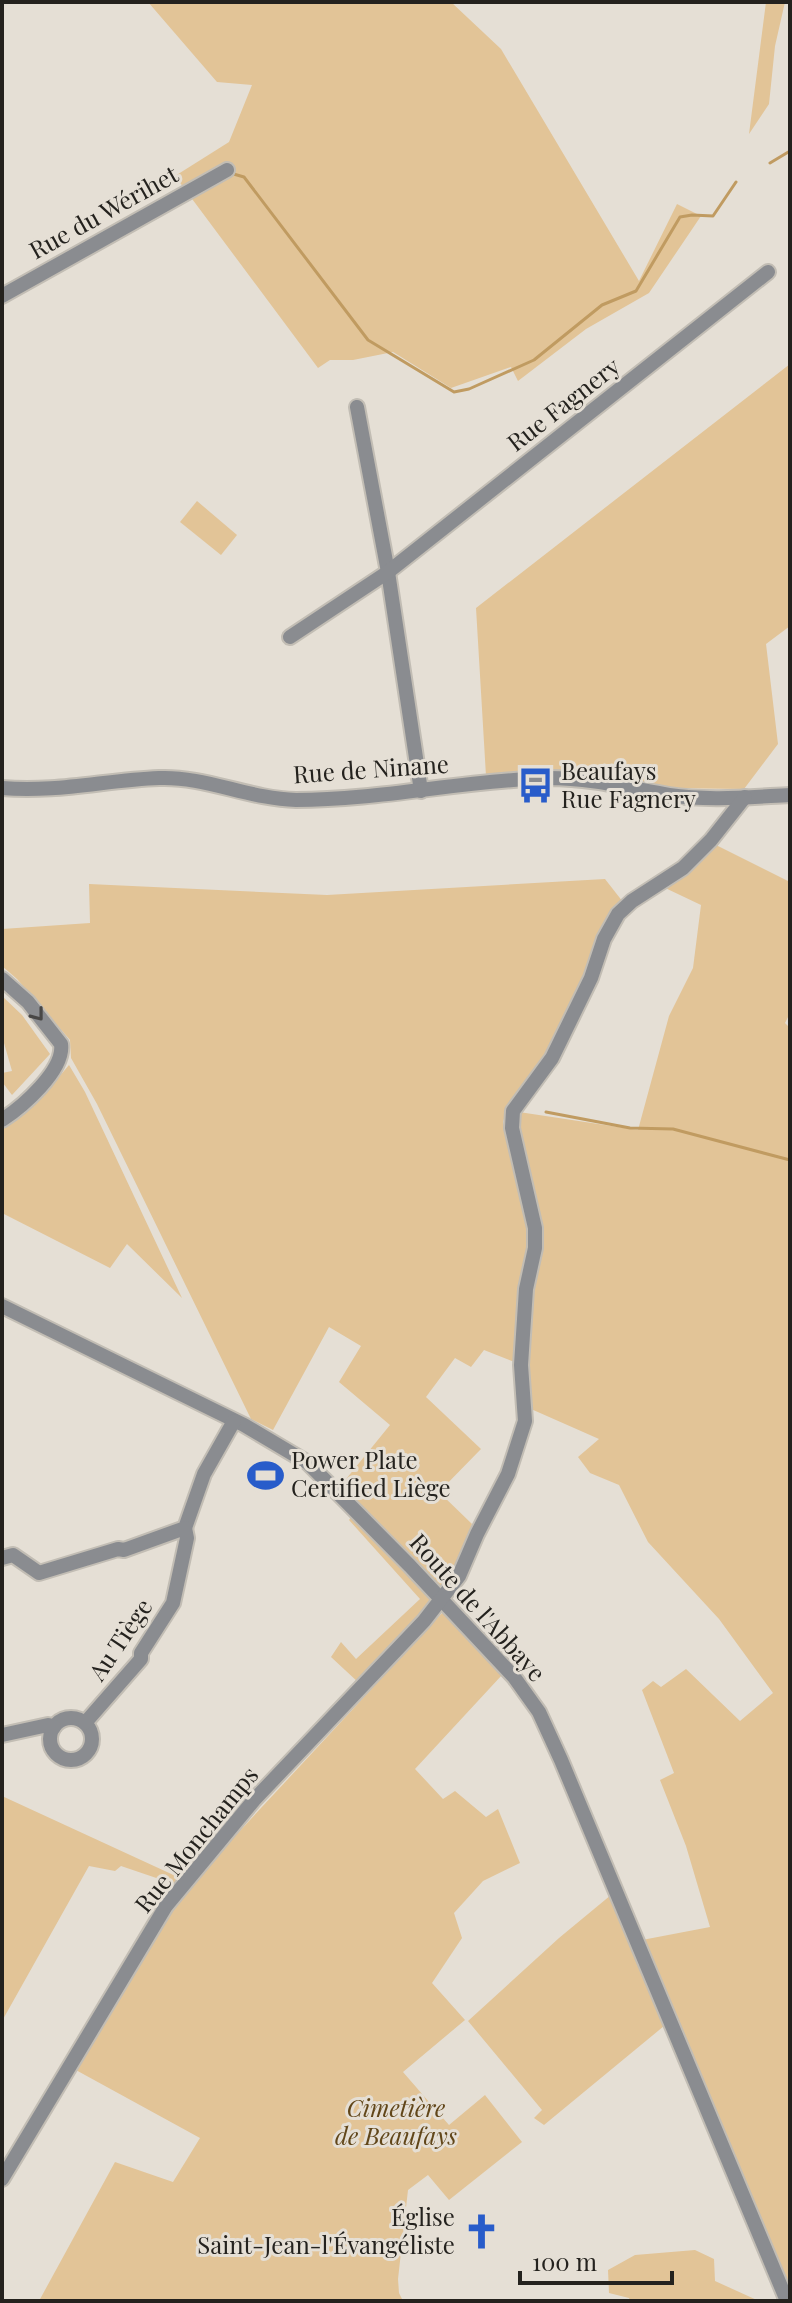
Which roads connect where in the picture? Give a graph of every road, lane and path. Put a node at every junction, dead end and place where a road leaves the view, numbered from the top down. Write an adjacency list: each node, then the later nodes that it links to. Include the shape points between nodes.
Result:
1 (227, 170): 3 (street, Rue du Wérihet)
2 (768, 272): 5 (street, Rue Fagnery)
3 (2, 296)
4 (357, 407): 5 (street)
5 (388, 572): 6 (street, Rue Fagnery); 8 (street)
6 (290, 637)
7 (2, 788): 8 (street, Rue de Ninane, via 160,778 292,800)
8 (421, 791): 10 (street, Rue de Ninane, via 551,778 670,795)
9 (790, 795): 10 (street, Rue de Ninane)
10 (745, 797): 17 (street, Rue Monchamps, via 698,854 618,914 552,1058 513,1111 512,1128 535,1228 521,1365 525,1421 508,1474)
11 (2, 979): 12 (street, one-way to 12, via 28,1002 62,1051 25,1103)
12 (2, 1120)
13 (2, 1306): 14 (street, Route de l'Abbaye)
14 (234, 1421): 15 (street, Au Tiège, via 204,1474); 17 (street, Route de l'Abbaye, via 308,1463)
15 (185, 1528): 16 (street, via 39,1573 13,1555); 18 (street, Au Tiège, via 173,1603 141,1659)
16 (2, 1558)
17 (442, 1600): 21 (street, Rue Monchamps, via 254,1800 166,1906); 22 (street, Route de l'Abbaye, via 514,1677 539,1712)
18 (85, 1723): 19 (street, via 69,1719); 19 (street, via 92,1741 83,1757 74,1760 64,1759 51,1746)
19 (54, 1727): 20 (street)
20 (2, 1735)
21 (2, 2179)
22 (787, 2301)

